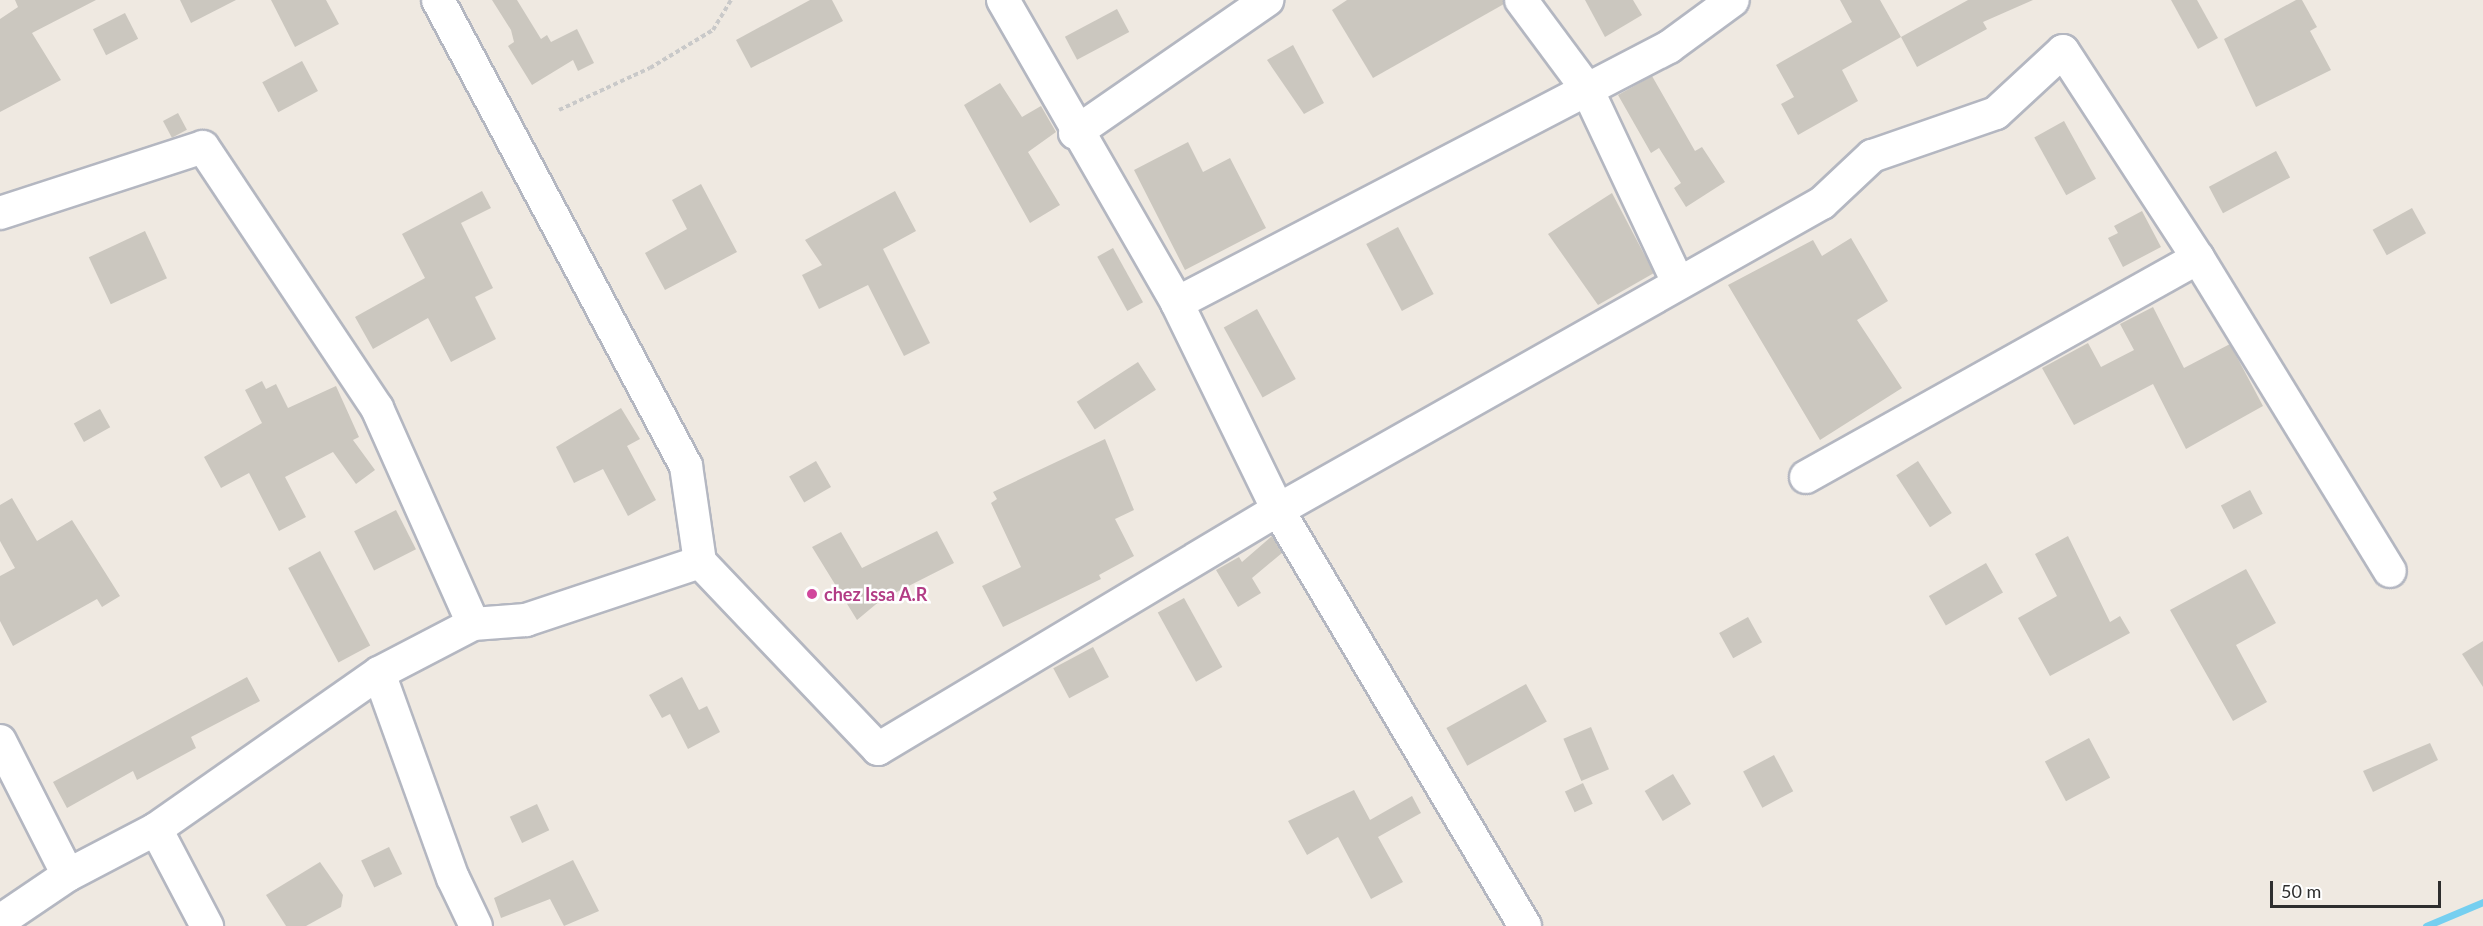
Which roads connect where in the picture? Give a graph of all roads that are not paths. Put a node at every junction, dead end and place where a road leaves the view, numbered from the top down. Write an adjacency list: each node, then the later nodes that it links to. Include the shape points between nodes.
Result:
1 (438, 0): 14 (street, via 686,466)
2 (1003, 0): 7 (street)
3 (1267, 0): 7 (street)
4 (1521, 0): 6 (street)
5 (1732, 0): 6 (street, via 1669,47)
6 (1587, 89): 10 (street); 11 (street)
7 (1075, 133): 11 (street)
8 (0, 213): 16 (street, via 203,147 376,408)
9 (2198, 258): 10 (street, via 2063,51 1996,113 1872,156 1822,202); 12 (street); 15 (street)
10 (1678, 282): 13 (street)
11 (1177, 303): 13 (street)
12 (1806, 477)
13 (1278, 510): 14 (street, via 878,749); 24 (street)
14 (700, 562): 16 (street, via 526,620)
15 (2390, 571)
16 (473, 624): 17 (street)
17 (379, 674): 19 (street); 23 (street, via 453,878)
18 (0, 741): 20 (street)
19 (156, 829): 20 (street); 22 (street)
20 (68, 874): 21 (street)
21 (0, 921)
22 (207, 926)
23 (476, 926)
24 (1525, 926)

